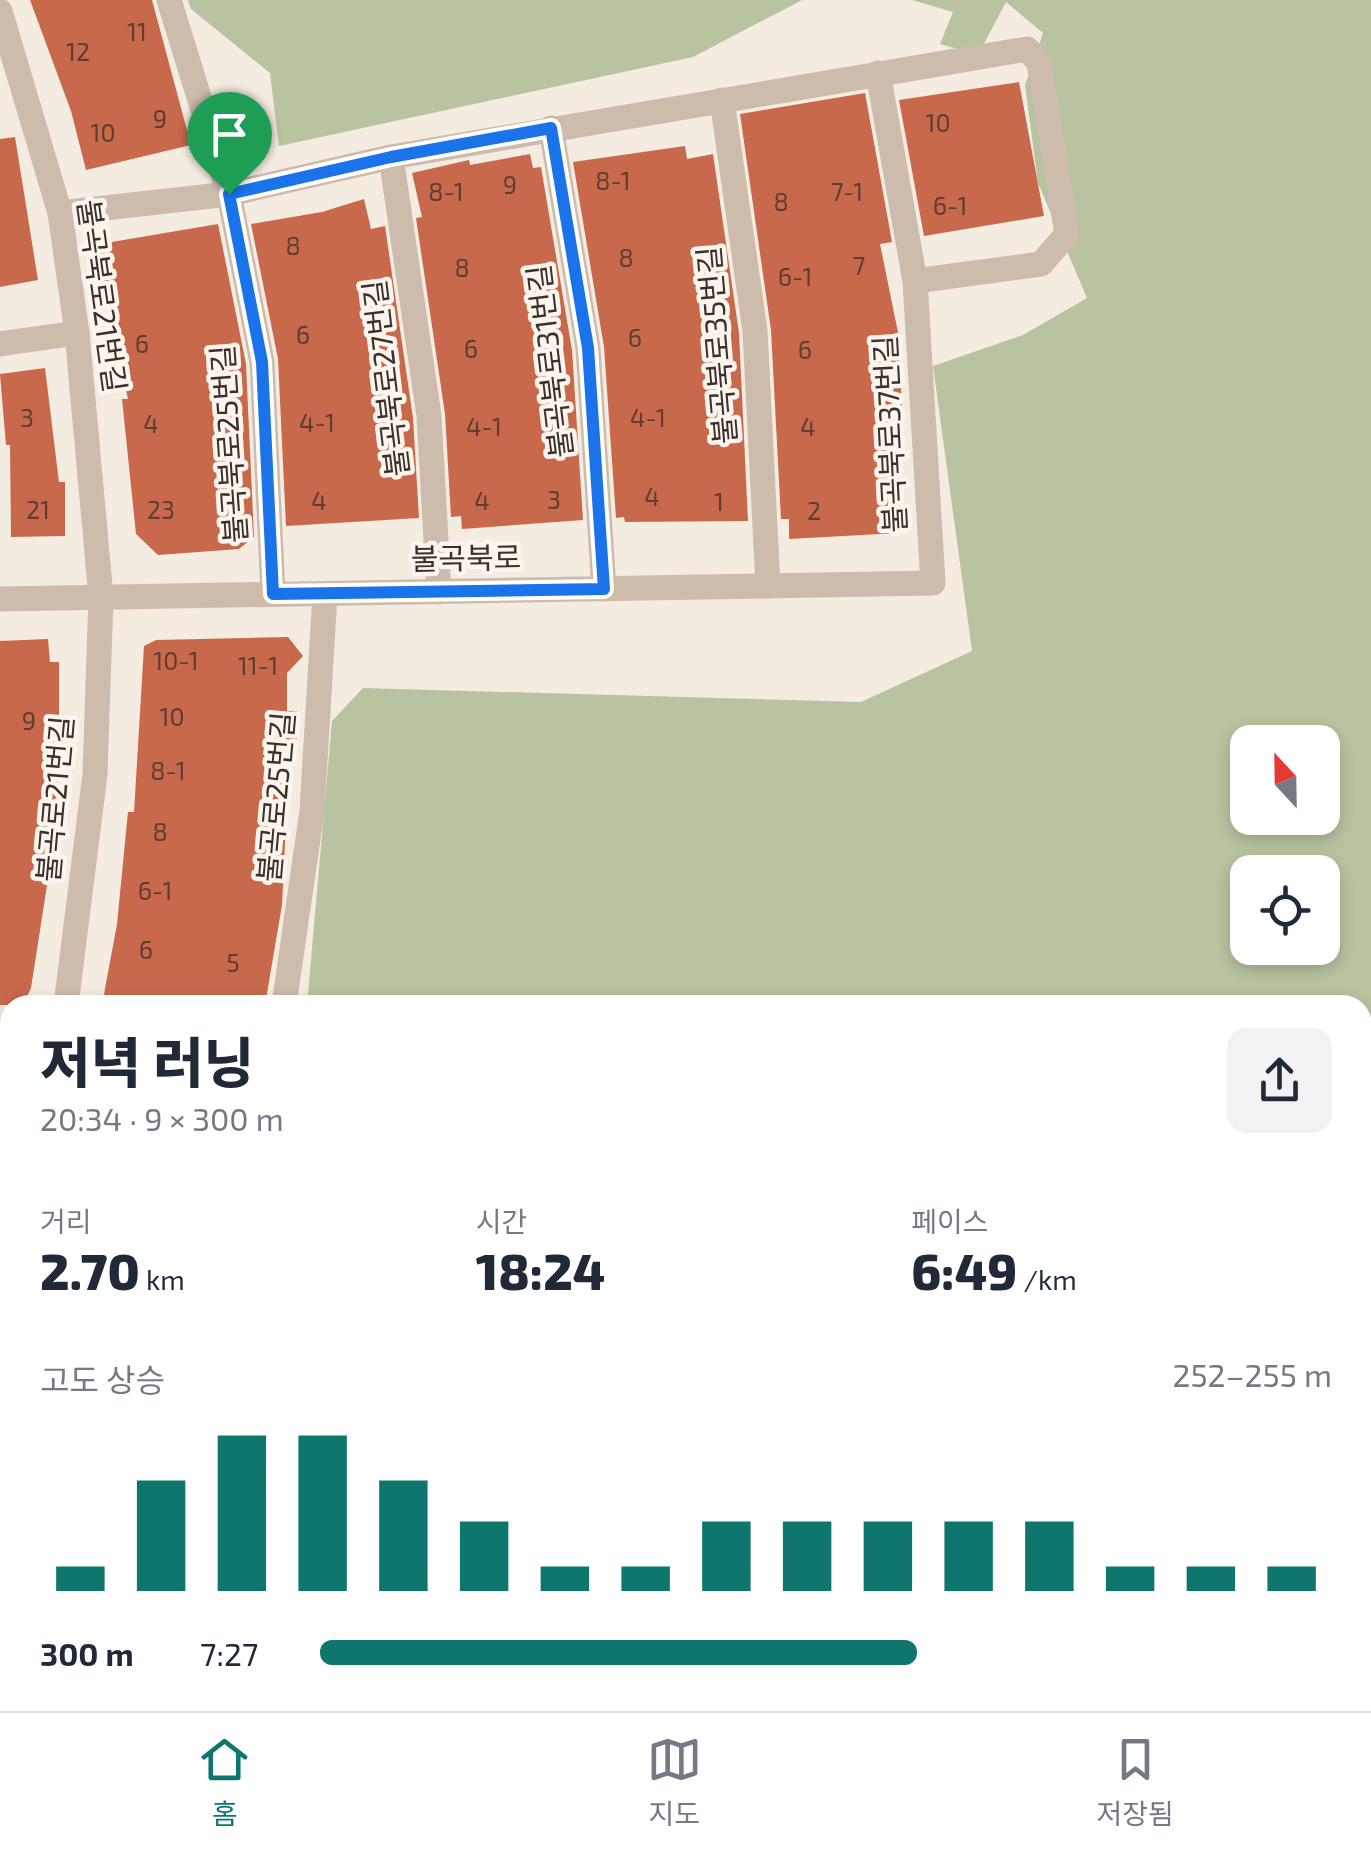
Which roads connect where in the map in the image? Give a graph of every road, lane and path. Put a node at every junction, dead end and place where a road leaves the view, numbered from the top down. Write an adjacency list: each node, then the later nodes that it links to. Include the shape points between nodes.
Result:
1 (169, 0): 9 (street, 불곡북로25번길)
2 (0, 11): 4 (street, 불곡북로21번길)
3 (878, 72): 6 (street); 11 (street, 불곡북로37번길); 11 (street, via 1027,49 1039,63 1067,234 1041,264)
4 (26, 86): 5 (street); 10 (street, 불곡북로21번길)
5 (0, 93)
6 (722, 100): 7 (street); 15 (street, 불곡북로35번길, via 755,331)
7 (551, 128): 8 (street); 16 (street, 불곡북로31번길, via 588,348)
8 (391, 157): 9 (street); 17 (street, 불곡북로27번길, via 429,416)
9 (229, 194): 10 (street); 18 (street, 불곡북로25번길, via 262,362)
10 (60, 213): 12 (street, 불곡북로21번길)
11 (915, 281): 14 (street, 불곡북로37번길)
12 (77, 333): 13 (street); 20 (street, 불곡북로21번길)
13 (0, 344)
14 (933, 583): 15 (street, 불곡북로)
15 (768, 586): 16 (street, 불곡북로)
16 (604, 589): 17 (street, 불곡북로)
17 (439, 592): 19 (street, 불곡북로)
18 (273, 594): 19 (street, 불곡북로); 20 (street, 불곡북로)
19 (325, 594): 23 (street, 불곡로25번길, via 312,810)
20 (101, 598): 21 (street, 불곡북로); 22 (street, 불곡로21번길, via 94,774)
21 (0, 599)
22 (67, 995)
23 (285, 995)

